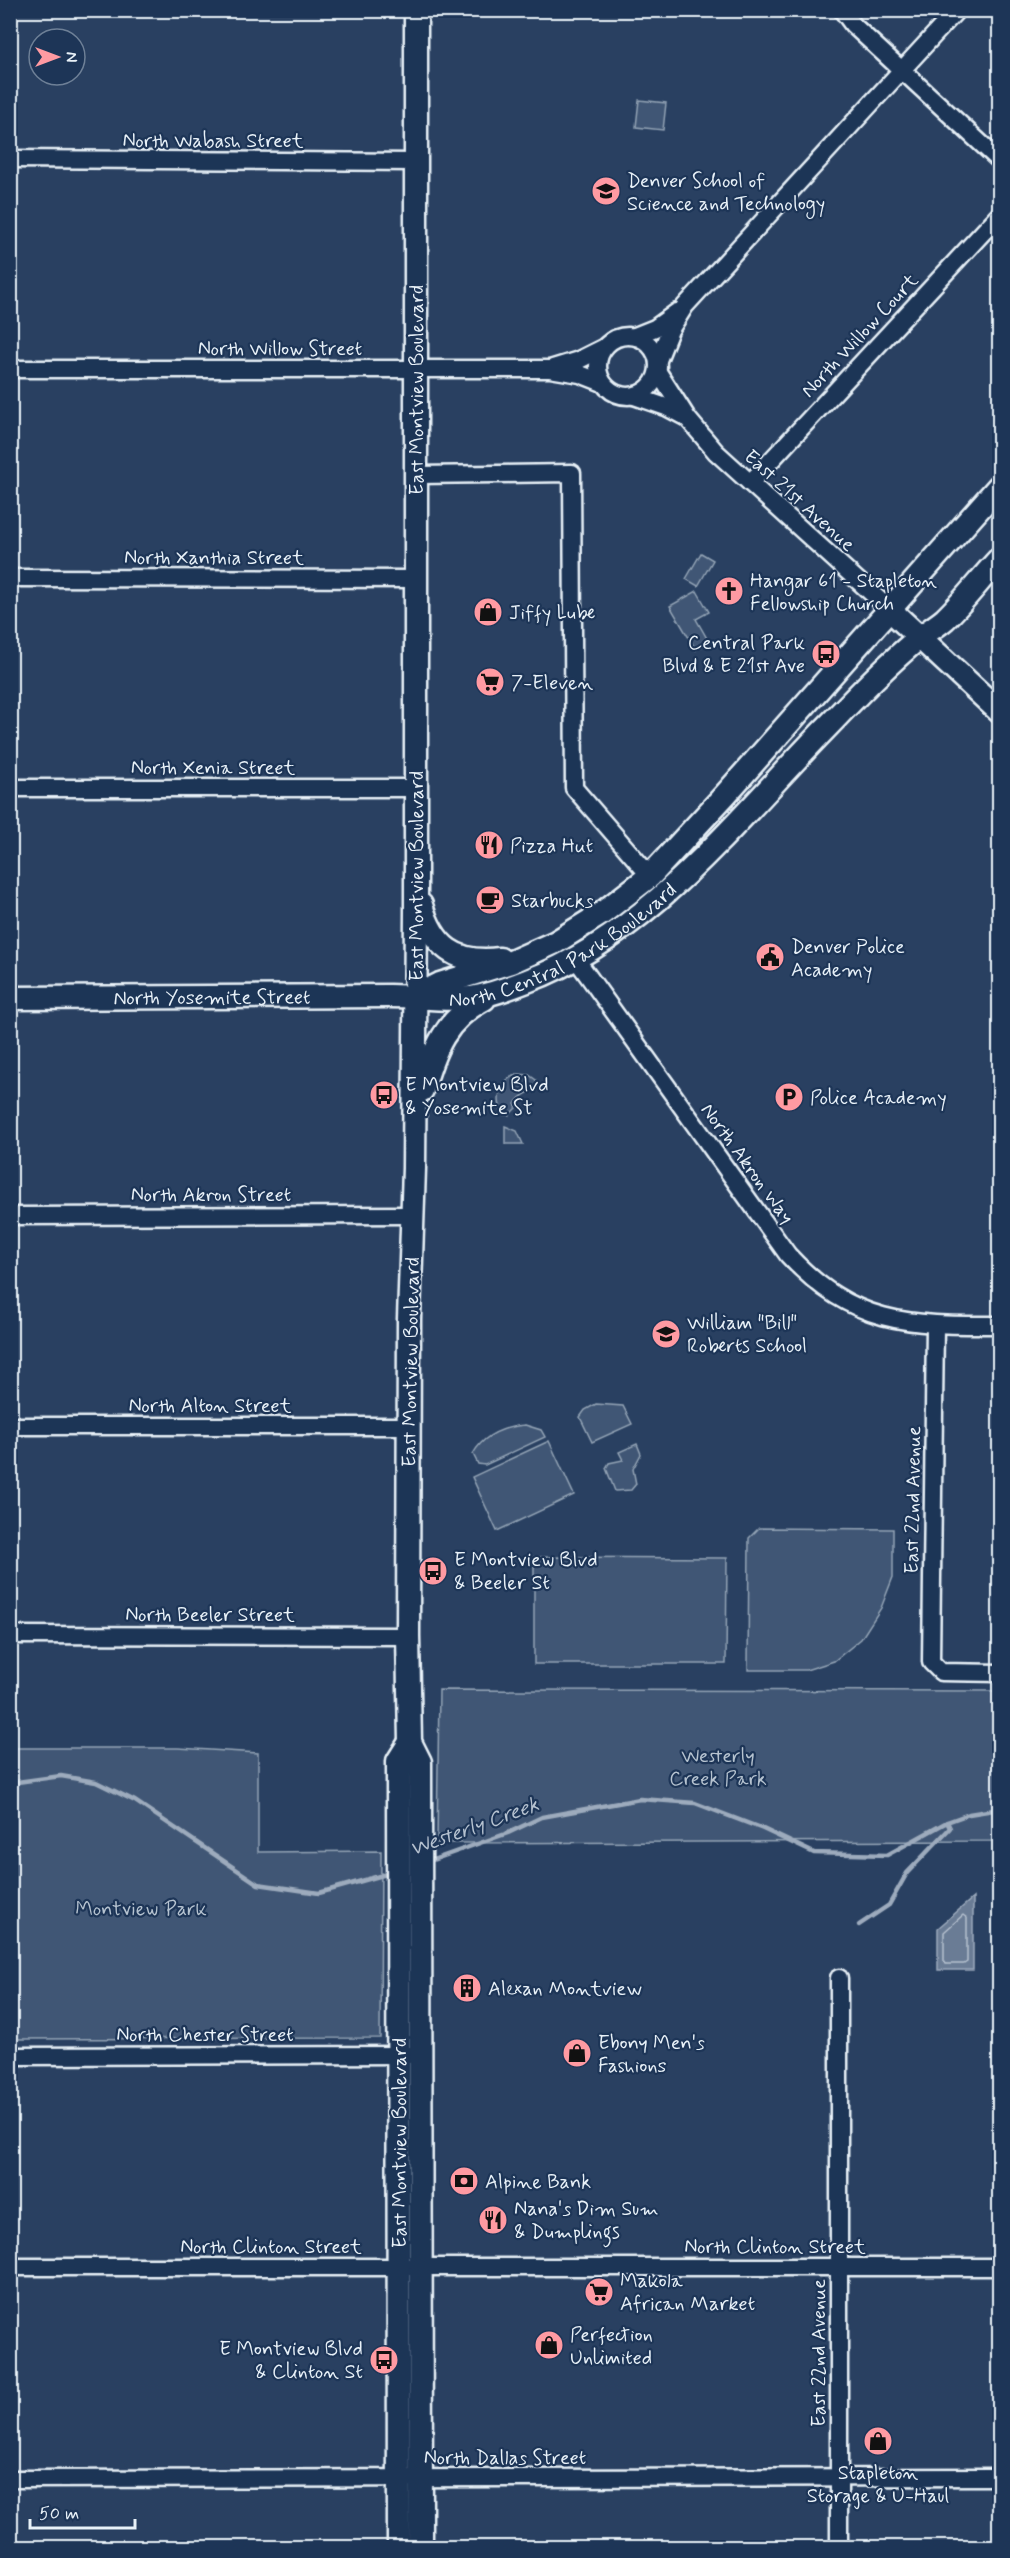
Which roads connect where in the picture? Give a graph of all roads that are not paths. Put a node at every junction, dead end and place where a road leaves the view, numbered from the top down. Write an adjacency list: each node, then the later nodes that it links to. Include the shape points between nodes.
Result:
1 (416, 10): 7 (main road, East Montview Boulevard)
2 (842, 10): 4 (street)
3 (957, 10): 4 (street)
4 (902, 70): 6 (street); 9 (street)
5 (10, 159): 7 (street, North Wabash Street)
6 (999, 160)
7 (416, 162): 14 (main road, East Montview Boulevard)
8 (999, 214): 20 (street, North Willow Court)
9 (685, 306): 10 (street, via 655,328); 12 (street, via 670,330)
10 (635, 336): 11 (street, via 623,335); 12 (street, via 654,349)
11 (603, 348): 15 (street, North Willow Street); 16 (street, via 598,359)
12 (658, 366): 17 (street, via 654,383); 18 (street, East 21st Avenue)
13 (10, 369): 14 (street, North Willow Street)
14 (416, 369): 15 (street, North Willow Street); 19 (main road, East Montview Boulevard)
15 (550, 369): 16 (street, North Willow Street)
16 (603, 382): 17 (street, via 616,394)
17 (634, 396): 18 (street, East 21st Avenue)
18 (688, 419): 20 (street, East 21st Avenue)
19 (416, 475): 24 (main road, East Montview Boulevard); 30 (street, via 572,474 574,788)
20 (750, 483): 25 (street, East 21st Avenue)
21 (999, 485): 25 (main road, North Central Park Boulevard)
22 (999, 558): 26 (main road, North Central Park Boulevard, via 946,617)
23 (10, 578): 24 (street, North Xanthia Street)
24 (417, 579): 29 (main road, East Montview Boulevard)
25 (888, 608): 26 (main road); 30 (main road, North Central Park Boulevard)
26 (921, 636): 27 (main road); 33 (main road, North Central Park Boulevard, via 846,707 696,865 633,920)
27 (999, 712)
28 (10, 788): 29 (street, North Xenia Street)
29 (416, 788): 31 (main road, East Montview Boulevard)
30 (650, 876): 32 (main road, North Central Park Boulevard, via 601,915)
31 (417, 888): 32 (main road, via 430,929 450,951 486,961); 35 (main road, East Montview Boulevard)
32 (534, 953): 35 (main road, North Central Park Boulevard, via 440,984)
33 (576, 959): 34 (main road, North Central Park Boulevard); 40 (street, North Akron Way, via 804,1272 825,1289 872,1314)
34 (498, 992): 35 (main road, North Central Park Boulevard, via 440,1000); 37 (main road, via 469,1006 452,1021 432,1057)
35 (416, 996): 36 (main road, North Yosemite Street); 37 (main road, East Montview Boulevard)
36 (10, 998)
37 (415, 1111): 38 (main road, East Montview Boulevard)
38 (412, 1215): 39 (street, North Akron Street); 43 (main road, East Montview Boulevard)
39 (10, 1216)
40 (935, 1325): 41 (street, North Akron Way); 46 (street, East 22nd Avenue, via 931,1662 941,1672)
41 (999, 1325)
42 (10, 1426): 43 (street, North Alton Street)
43 (409, 1426): 45 (main road, East Montview Boulevard)
44 (10, 1635): 45 (street, North Beeler Street)
45 (408, 1636): 47 (main road, East Montview Boulevard)
46 (999, 1673)
47 (410, 1742): 49 (main road, East Montview Boulevard, via 420,1762 421,1840); 49 (main road, East Montview Boulevard, via 398,1761 399,1890)
48 (839, 1978): 53 (street, East 22nd Avenue)
49 (410, 2055): 50 (street, North Chester Street); 52 (main road, East Montview Boulevard)
50 (10, 2056)
51 (10, 2267): 52 (street, North Clinton Street)
52 (411, 2267): 53 (street, North Clinton Street); 55 (main road, East Montview Boulevard)
53 (839, 2267): 54 (street, North Clinton Street); 56 (street, East 22nd Avenue)
54 (999, 2267)
55 (409, 2477): 56 (street, North Dallas Street); 58 (street, North Dallas Street); 59 (main road, East Montview Boulevard); 60 (main road, East Montview Boulevard)
56 (840, 2477): 57 (street, North Dallas Street); 61 (street, East 22nd Avenue)
57 (999, 2477)
58 (10, 2479)
59 (399, 2547)
60 (421, 2547)
61 (839, 2547)

